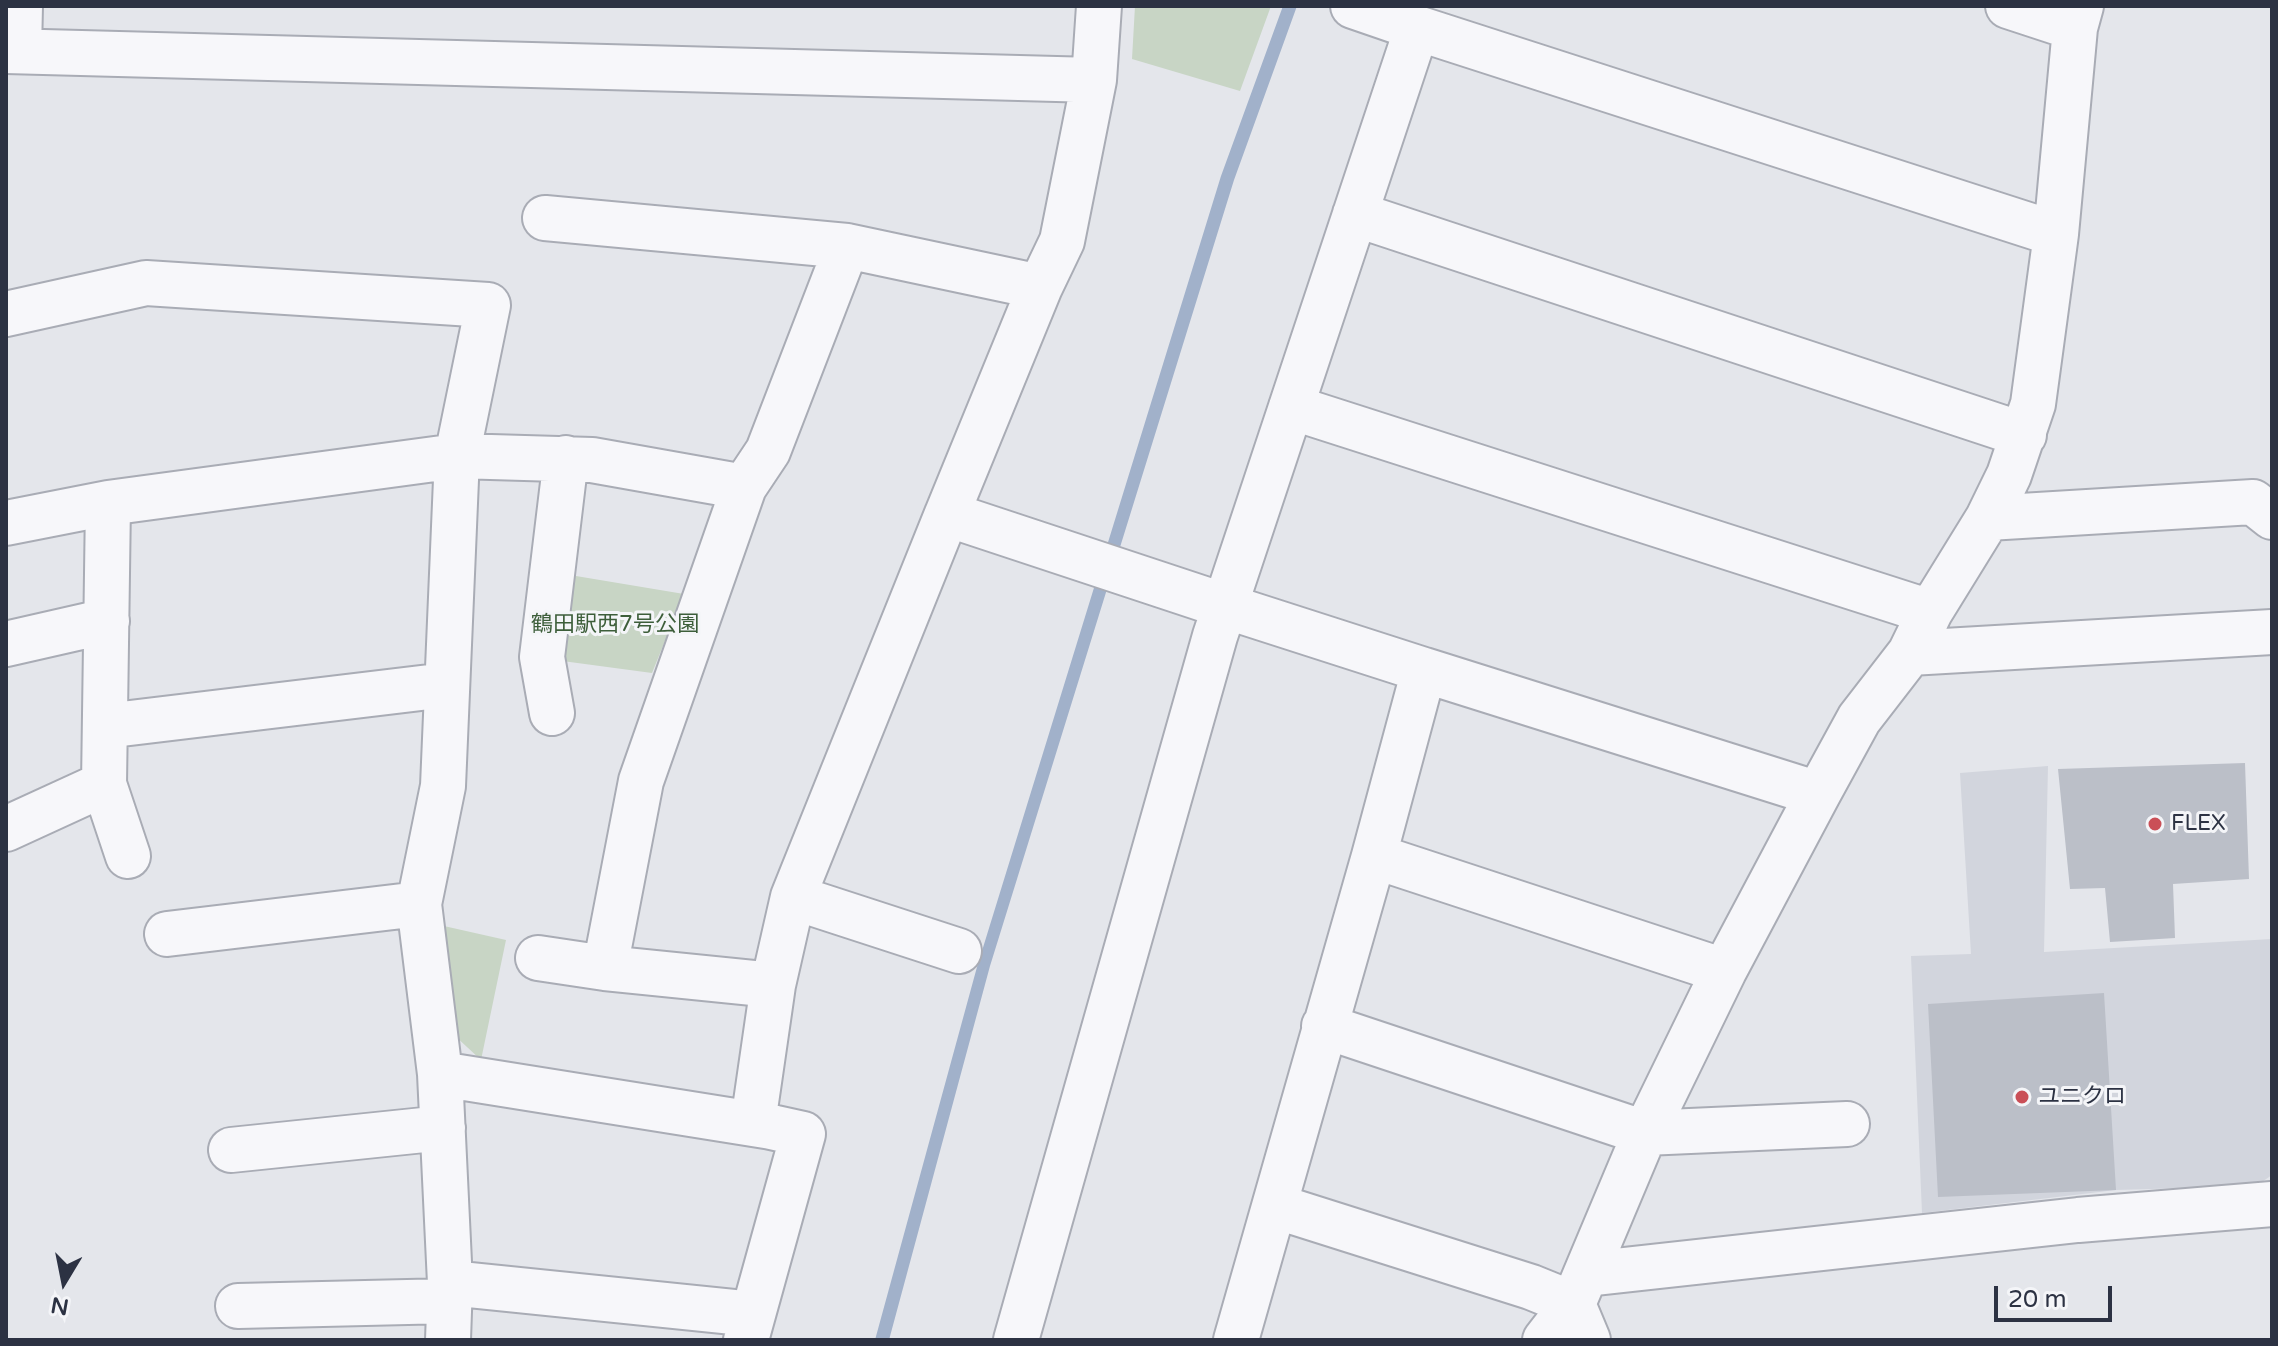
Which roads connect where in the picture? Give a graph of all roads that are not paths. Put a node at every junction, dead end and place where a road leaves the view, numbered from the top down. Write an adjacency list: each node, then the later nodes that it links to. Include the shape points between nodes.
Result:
1 (20, 6): 7 (street)
2 (1099, 6): 8 (street)
3 (1353, 6): 6 (street)
4 (2008, 6): 5 (street)
5 (2078, 17): 11 (street)
6 (1417, 28): 9 (street); 11 (street)
7 (12, 51): 8 (street)
8 (1094, 80): 13 (street, via 1062,241)
9 (1355, 214): 15 (street); 16 (street)
10 (545, 218): 12 (street)
11 (2056, 234): 16 (street, via 2033,404)
12 (847, 246): 13 (street); 19 (street, via 768,451)
13 (1040, 287): 21 (street)
14 (6, 314): 17 (street, via 146,283 488,305)
15 (1291, 407): 25 (street); 26 (street)
16 (2024, 435): 23 (street)
17 (457, 456): 18 (street); 20 (street); 32 (street)
18 (566, 458): 19 (street); 33 (street, via 542,657)
19 (744, 487): 45 (street, via 641,781)
20 (108, 503): 24 (street); 27 (street)
21 (947, 514): 25 (street); 40 (street)
22 (2272, 517): 23 (street, via 2253,502)
23 (1988, 518): 26 (street)
24 (6, 523)
25 (1225, 606): 31 (street); 61 (street)
26 (1930, 612): 30 (street)
27 (107, 621): 29 (street); 34 (street)
28 (2272, 632): 30 (street)
29 (6, 644)
30 (1910, 653): 36 (street, via 1859,719)
31 (1424, 670): 36 (street); 39 (street)
32 (446, 685): 34 (street); 41 (street, via 443,786)
33 (552, 713)
34 (105, 726): 35 (street)
35 (104, 784): 37 (street); 38 (street)
36 (1818, 794): 46 (street)
37 (6, 829)
38 (128, 856)
39 (1374, 856): 46 (street); 48 (street)
40 (793, 897): 43 (street); 47 (street)
41 (419, 904): 42 (street); 49 (street)
42 (167, 934)
43 (959, 951)
44 (538, 958): 45 (street)
45 (605, 968): 47 (street)
46 (1724, 971): 53 (street)
47 (773, 985): 51 (street, via 753,1123)
48 (1324, 1026): 53 (street); 56 (street)
49 (440, 1074): 51 (street); 52 (street)
50 (1847, 1124): 53 (street)
51 (772, 1127): 60 (street, via 803,1134)
52 (443, 1128): 54 (street); 59 (street)
53 (1645, 1133): 58 (street)
54 (231, 1150)
55 (2272, 1204): 58 (street, via 2078,1220)
56 (1275, 1206): 58 (street); 62 (street)
57 (238, 1306): 59 (street)
58 (1583, 1306): 63 (street)
59 (449, 1308): 60 (street)
60 (749, 1327)
61 (1016, 1340)
62 (1236, 1340)
63 (1545, 1340)

